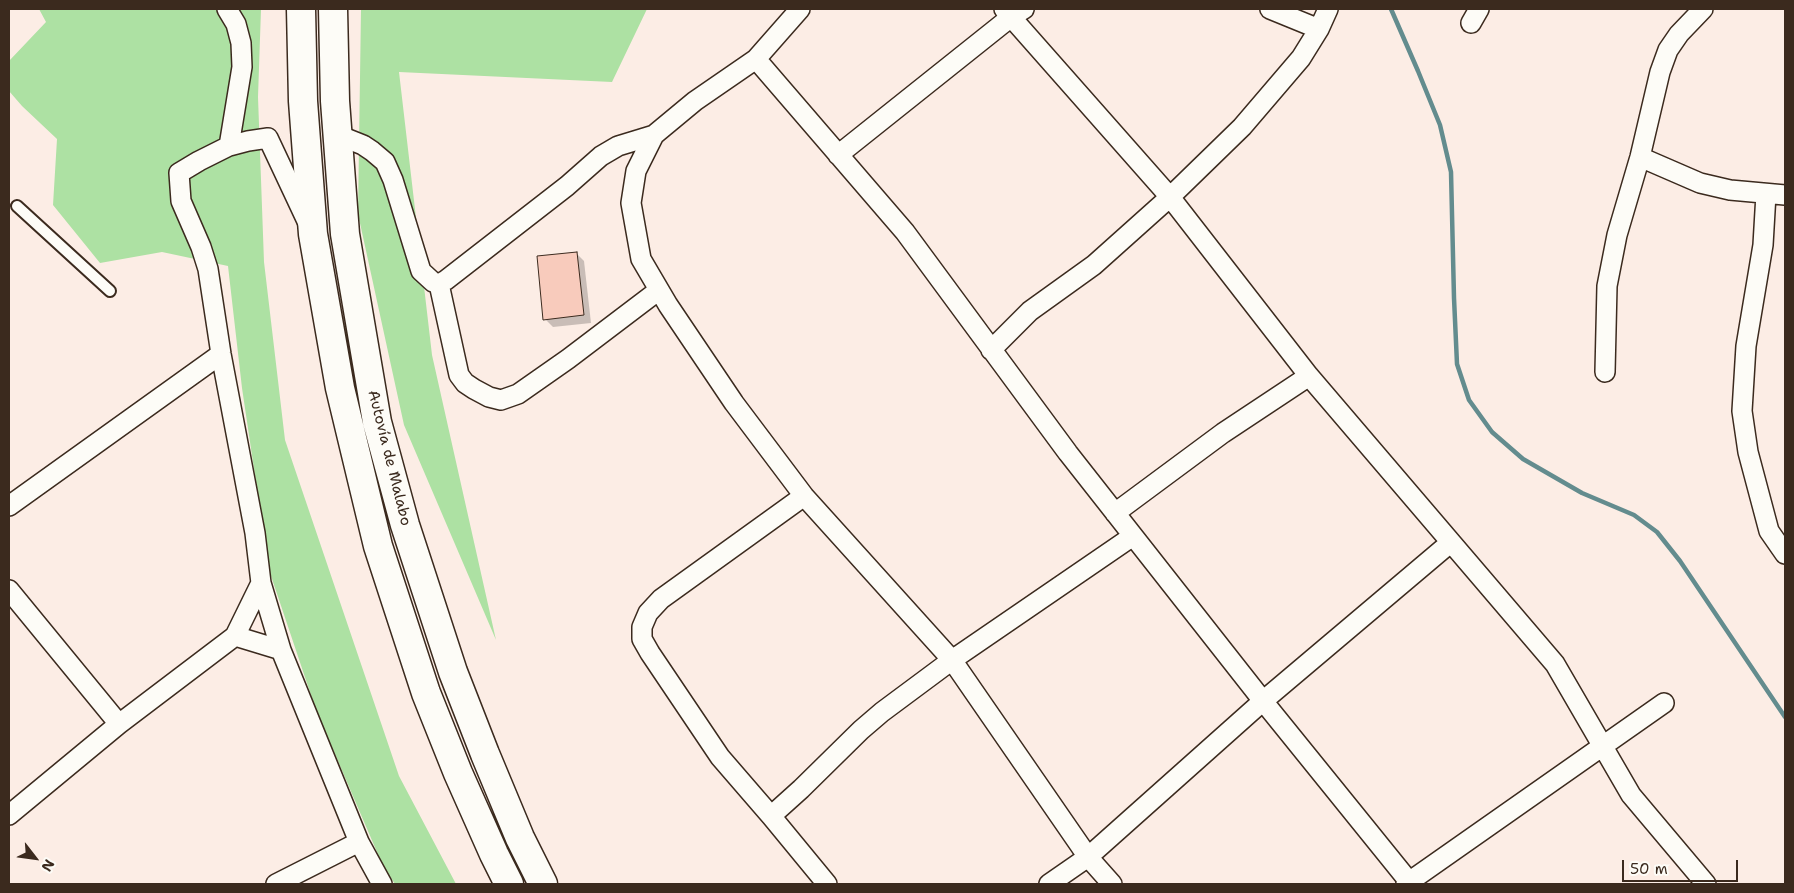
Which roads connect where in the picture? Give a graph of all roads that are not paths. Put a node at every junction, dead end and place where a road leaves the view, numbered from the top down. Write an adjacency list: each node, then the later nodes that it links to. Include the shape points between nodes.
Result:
1 (227, 9): 13 (street, via 236,24 241,43 242,67)
2 (301, 9): 20 (highway, Autovía de Malabo, via 303,101)
3 (333, 9): 11 (highway, Autovía de Malabo)
4 (800, 9): 10 (street)
5 (1270, 9): 9 (street)
6 (1328, 9): 9 (street)
7 (1703, 9): 15 (street, via 1668,50)
8 (1013, 11): 14 (street); 18 (street)
9 (1319, 29): 18 (street, via 1301,58 1242,127)
10 (756, 59): 12 (street, via 695,101); 14 (street)
11 (338, 135): 21 (street, via 363,145 385,162 421,271); 50 (highway, Autovía de Malabo, via 345,234 361,332 378,422 405,525 453,672 513,821)
12 (654, 136): 21 (street, via 618,146 601,156); 22 (street, via 636,171 631,203 641,259)
13 (230, 146): 20 (street, via 268,138); 25 (street, via 179,172 181,201 208,270)
14 (838, 155): 24 (street, via 905,232)
15 (1640, 157): 16 (street, via 1700,183); 26 (street, via 1617,235 1607,286)
16 (1766, 194): 17 (street); 33 (street, via 1763,245 1746,346 1742,411 1748,452 1769,531)
17 (1785, 195)
18 (1170, 197): 24 (street, via 1094,266 1030,310); 27 (street)
19 (18, 206): 23 (lane)
20 (313, 234): 49 (highway, Autovía de Malabo, via 340,388 378,546 426,693 458,773)
21 (439, 284): 22 (street, via 459,375 474,389 501,400 518,394)
22 (659, 290): 28 (street, via 734,403)
23 (110, 291)
24 (991, 350): 30 (street)
25 (221, 354): 29 (street); 34 (street, via 256,533)
26 (1605, 372)
27 (1309, 376): 30 (street, via 1223,433); 32 (street)
28 (804, 496): 38 (street); 44 (street, via 661,599 648,613 642,627 642,639 650,653 720,757)
29 (9, 506)
30 (1115, 513): 31 (street)
31 (1133, 536): 38 (street); 39 (street)
32 (1450, 543): 39 (street); 42 (street, via 1555,664)
33 (1785, 554)
34 (261, 583): 36 (street); 37 (street)
35 (9, 590): 41 (street)
36 (236, 636): 37 (street); 41 (street)
37 (281, 650): 45 (street)
38 (952, 660): 44 (street, via 861,730); 46 (street)
39 (1263, 701): 46 (street); 54 (street)
40 (1664, 703): 42 (street)
41 (119, 724): 43 (street)
42 (1603, 747): 54 (street); 55 (street, via 1631,795)
43 (9, 815)
44 (771, 816): 51 (street)
45 (359, 842): 47 (street); 48 (street)
46 (1088, 856): 52 (street); 53 (street)
47 (276, 884)
48 (382, 884)
49 (509, 884)
50 (543, 884)
51 (827, 884)
52 (1049, 884)
53 (1112, 884)
54 (1409, 884)
55 (1706, 884)

